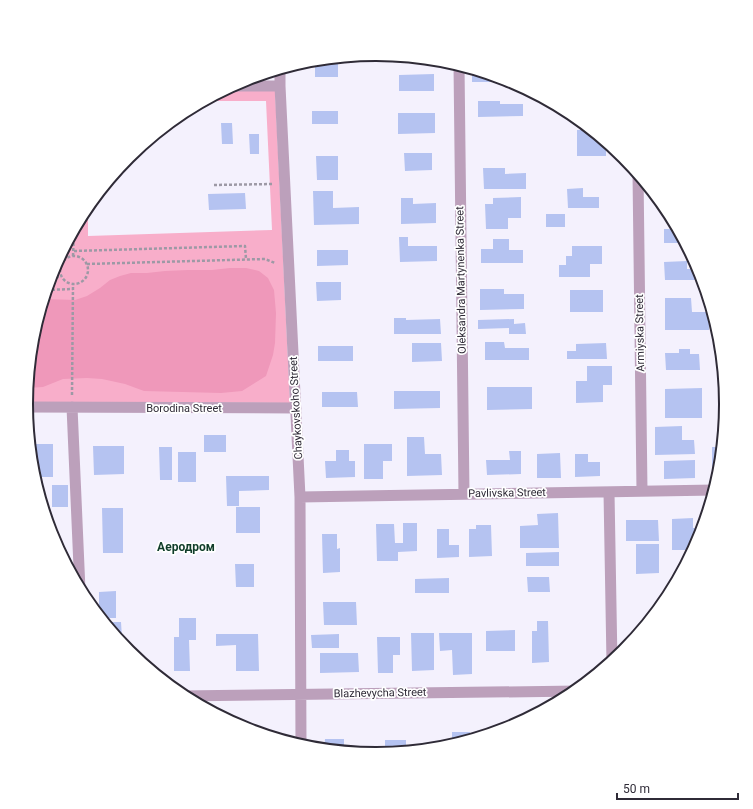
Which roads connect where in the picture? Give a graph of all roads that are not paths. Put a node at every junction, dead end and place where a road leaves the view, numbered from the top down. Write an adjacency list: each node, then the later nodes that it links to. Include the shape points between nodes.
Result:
1 (459, 72): 12 (street, Oleksandra Martynenka Street)
2 (280, 75): 4 (street, Chaykovskoho Street)
3 (248, 86): 4 (street)
4 (280, 86): 8 (street, Chaykovskoho Street)
5 (638, 182): 11 (street, Armiyska Street)
6 (33, 407): 7 (street, Borodina Street)
7 (72, 407): 8 (street, Borodina Street); 14 (street)
8 (296, 408): 13 (street, Chaykovskoho Street)
9 (709, 490): 11 (street, Pavlivska Street)
10 (609, 492): 11 (street, Pavlivska Street); 12 (street, Pavlivska Street); 15 (street)
11 (642, 492)
12 (464, 494): 13 (street, Pavlivska Street)
13 (300, 497): 17 (street, Chaykovskoho Street)
14 (79, 577)
15 (612, 654)
16 (567, 690): 17 (street, Blazhevycha Street)
17 (301, 694): 18 (street, Blazhevycha Street); 19 (street, Chaykovskoho Street)
18 (195, 696)
19 (301, 739)

